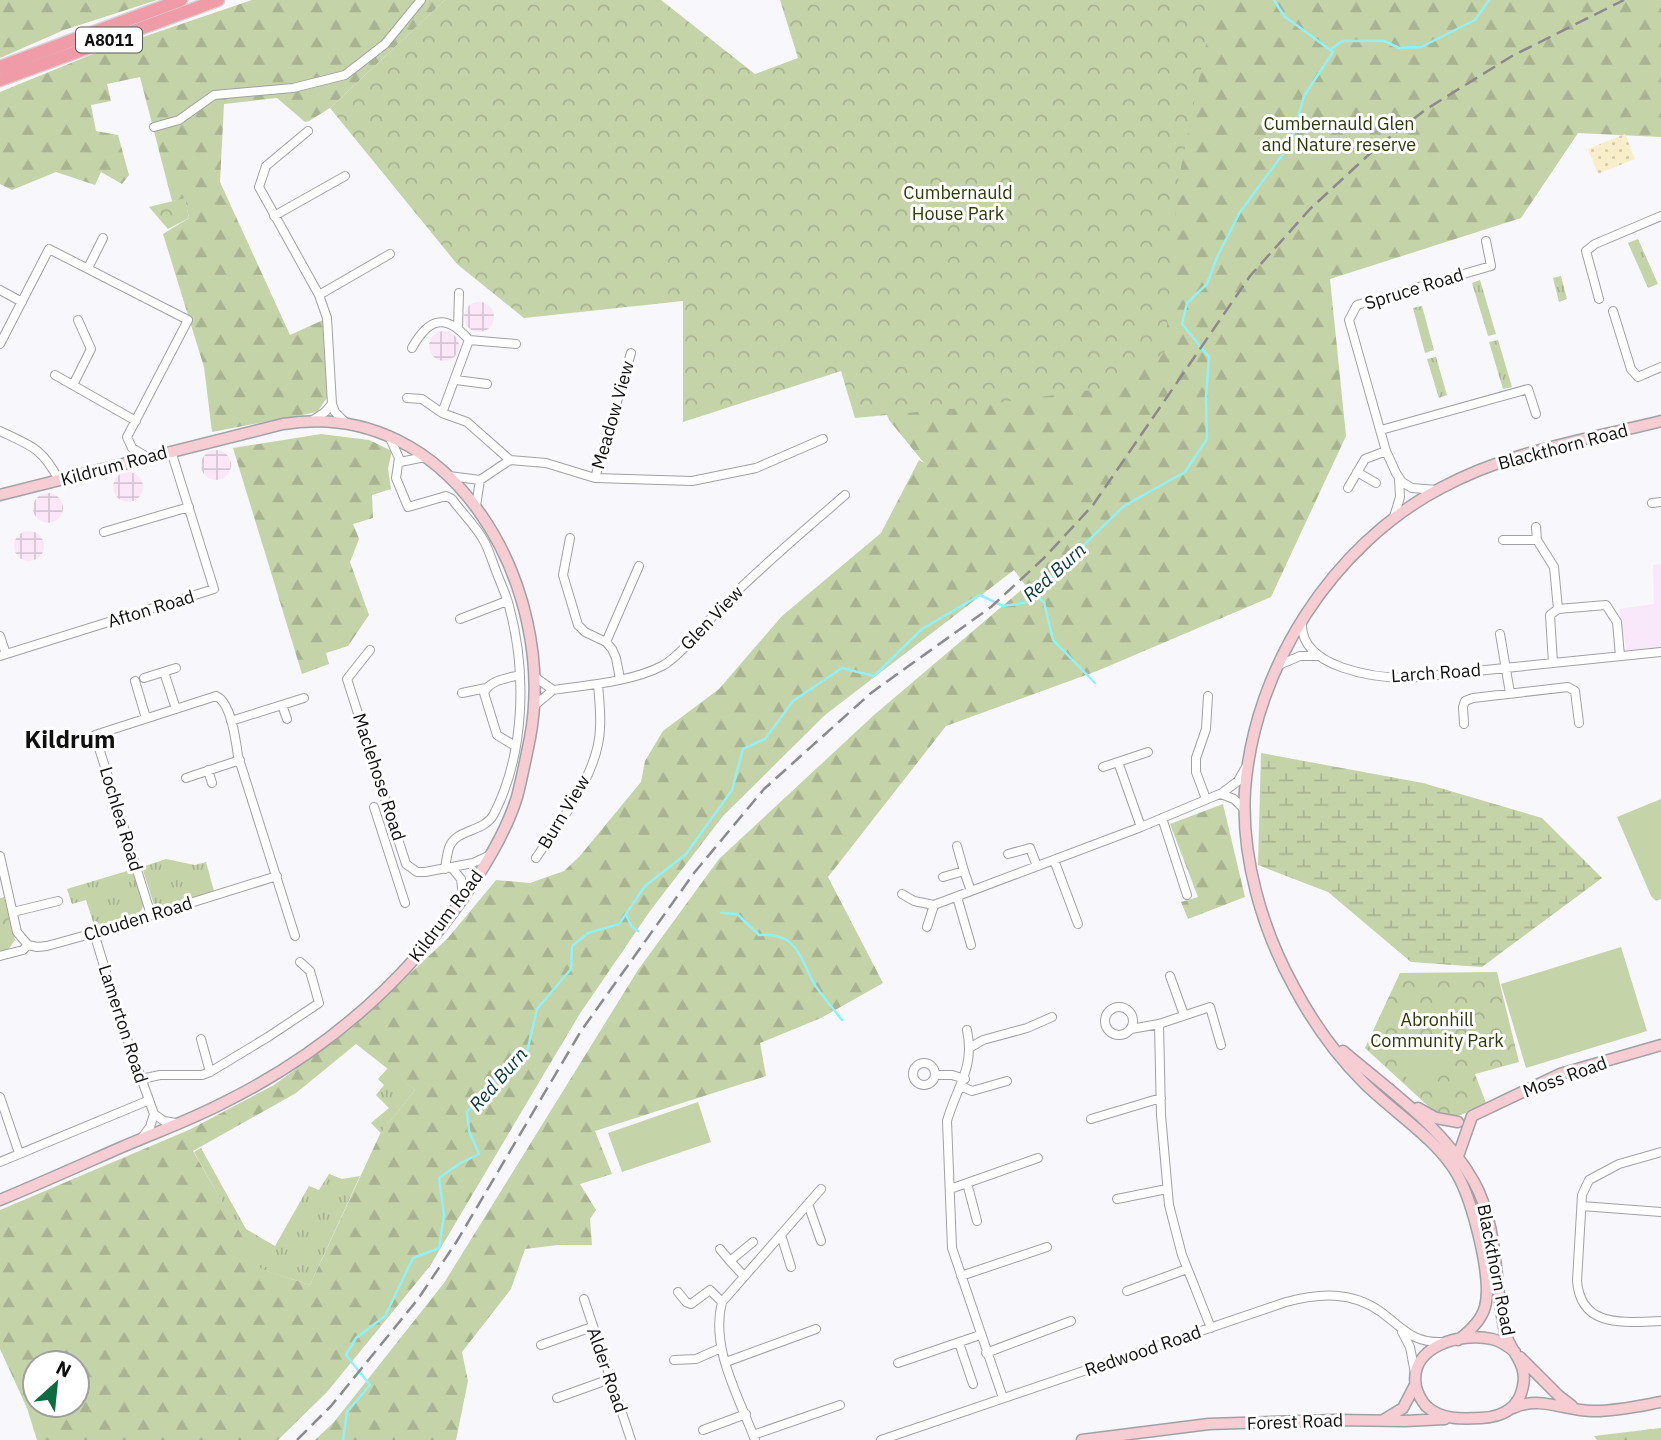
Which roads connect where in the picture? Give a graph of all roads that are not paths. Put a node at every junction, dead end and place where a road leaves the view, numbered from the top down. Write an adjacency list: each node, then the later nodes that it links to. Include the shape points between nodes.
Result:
1 (181, 0): 4 (main road, A8011)
2 (218, 0): 5 (main road, A8011)
3 (422, 0): 6 (street, via 385,44 345,75 293,88 214,95 179,120)
4 (0, 67)
5 (0, 80)
6 (154, 127)
7 (308, 131): 9 (street, via 266,166 261,177 259,187)
8 (345, 176): 9 (street)
9 (274, 216): 17 (street)
10 (1661, 216): 18 (street, via 1586,251)
11 (103, 238): 14 (street)
12 (1486, 241): 41 (street, Spruce Road, via 1492,266 1357,305 1349,320)
13 (390, 254): 17 (street)
14 (88, 268): 19 (street, via 49,248); 38 (street, via 187,320)
15 (0, 290): 19 (street)
16 (459, 293): 22 (street)
17 (319, 295): 34 (street, via 329,326)
18 (1599, 299)
19 (22, 302): 24 (street)
20 (1613, 311): 28 (street, via 1631,369 1638,377)
21 (78, 320): 32 (street, via 91,349)
22 (458, 327): 23 (street); 26 (street, via 439,322 423,329)
23 (468, 340): 25 (street); 30 (street)
24 (0, 344)
25 (516, 344)
26 (412, 348)
27 (631, 353): 53 (street, Meadow View)
28 (1661, 367)
29 (55, 375): 32 (street)
30 (456, 380): 31 (street); 35 (street)
31 (487, 384)
32 (73, 385): 38 (street)
33 (407, 398): 35 (street, via 422,399)
34 (332, 404): 37 (street); 40 (street)
35 (442, 413): 49 (street, via 467,422)
36 (1536, 414): 41 (street, via 1528,389)
37 (313, 420): 40 (street, Kildrum Road); 45 (street, Kildrum Road, via 259,428)
38 (136, 421): 47 (street, via 127,438)
39 (1661, 421): 59 (street, Blackthorn Road, via 1496,463)
40 (347, 424): 43 (street, Kildrum Road)
41 (1381, 430): 46 (street, Spruce Road)
42 (0, 431): 55 (street, via 31,445 48,460)
43 (389, 436): 48 (street, Kildrum Road); 50 (street)
44 (823, 439): 53 (street, Meadow View, via 756,468 691,481)
45 (171, 451): 47 (street, Kildrum Road); 63 (street, Afton Road)
46 (1386, 452): 51 (street, via 1365,459); 54 (street, Spruce Road)
47 (147, 457): 55 (street, Kildrum Road)
48 (425, 457): 50 (street); 52 (street, Kildrum Road)
49 (510, 460): 53 (street, Meadow View, via 546,463); 56 (street)
50 (400, 462): 71 (street, via 396,478 408,507 446,495 452,499 485,542)
51 (1357, 472): 57 (street); 58 (street)
52 (449, 476): 56 (street); 62 (street, Kildrum Road)
53 (596, 478)
54 (1399, 479): 59 (street, via 1412,488); 64 (street)
55 (59, 480): 60 (street, Kildrum Road)
56 (480, 480): 62 (street)
57 (1376, 483)
58 (1348, 488)
59 (1437, 490): 64 (street, Blackthorn Road)
60 (0, 495)
61 (845, 495): 91 (street, Glen View, via 747,581 672,660)
62 (476, 506): 89 (street, Kildrum Road, via 517,583)
63 (189, 507): 66 (street); 80 (street, Afton Road, via 214,589)
64 (1394, 519): 74 (street, Blackthorn Road, via 1345,561)
65 (1536, 527): 69 (street)
66 (104, 532)
67 (570, 538): 77 (street, via 563,575 578,625)
68 (1503, 540): 69 (street)
69 (1537, 540): 72 (street, via 1554,567)
70 (639, 566): 77 (street)
71 (507, 601): 73 (street); 88 (street)
72 (1558, 608): 81 (street, via 1606,605 1617,622); 83 (street, via 1550,615)
73 (460, 619)
74 (1302, 622): 82 (street, via 1304,641); 84 (street, Blackthorn Road)
75 (1500, 634): 86 (street)
76 (0, 636): 80 (street, Afton Road)
77 (606, 642): 91 (street, via 616,658)
78 (370, 650): 123 (street, Maclehose Road, via 347,679)
79 (1661, 652): 81 (street, Larch Road)
80 (3, 655)
81 (1620, 656): 83 (street, Larch Road)
82 (1321, 657): 84 (street, via 1300,656); 86 (street, Larch Road, via 1352,671 1388,678)
83 (1553, 663): 86 (street, Larch Road)
84 (1279, 666): 111 (street, Blackthorn Road)
85 (176, 668): 87 (street)
86 (1505, 668): 97 (street)
87 (164, 671): 90 (street); 102 (street)
88 (520, 675): 94 (street); 108 (street)
89 (535, 677): 95 (street); 101 (street, Kildrum Road)
90 (144, 678)
91 (620, 679): 93 (street, Glen View)
92 (135, 681): 103 (street)
93 (598, 684): 95 (street, Glen View); 129 (street, Burn View, via 600,729 592,765)
94 (486, 688): 96 (street); 108 (street, via 497,735)
95 (552, 690): 101 (street)
96 (461, 693)
97 (1510, 693): 106 (street, via 1568,687 1575,691); 107 (street, via 1465,701)
98 (1208, 696): 118 (street, via 1206,729 1196,758)
99 (303, 698): 100 (street)
100 (282, 705): 104 (street); 105 (street)
101 (534, 706): 126 (street, Kildrum Road, via 516,799)
102 (176, 709): 103 (street, Lochlea Road); 105 (street, Lochlea Road, via 216,696 224,701)
103 (146, 718): 145 (street, Lochlea Road, via 95,735)
104 (287, 719)
105 (231, 721): 110 (street, Lochlea Road)
106 (1579, 723)
107 (1464, 724)
108 (515, 746): 132 (street, via 490,821 454,840)
109 (1148, 752): 112 (street)
110 (239, 758): 114 (street); 134 (street)
111 (1251, 758): 117 (street, via 1238,781); 120 (street, Blackthorn Road)
112 (1118, 762): 113 (street); 122 (street)
113 (1103, 767)
114 (208, 770): 115 (street); 116 (street)
115 (186, 778)
116 (212, 783)
117 (1221, 794): 118 (street); 120 (street)
118 (1206, 799): 121 (street)
119 (374, 807): 124 (street)
120 (1245, 810): 161 (street, Blackthorn Road, via 1257,897 1271,938 1294,988)
121 (1162, 818): 122 (street); 138 (street)
122 (1141, 827): 130 (street)
123 (399, 840): 124 (street); 132 (street, Maclehose Road, via 410,869)
124 (386, 845): 142 (street)
125 (957, 846): 133 (street)
126 (491, 854): 132 (street, Maclehose Road); 140 (street, Kildrum Road)
127 (1008, 854): 131 (street, via 1030,848)
128 (0, 856): 144 (street)
129 (536, 858)
130 (1054, 860): 131 (street); 146 (street)
131 (1037, 866): 136 (street)
132 (448, 868): 140 (street, via 461,879)
133 (964, 871): 135 (street); 136 (street)
134 (277, 876): 145 (street, Clouden Road); 149 (street)
135 (943, 877)
136 (971, 891): 139 (street)
137 (902, 894): 143 (street)
138 (1187, 895)
139 (957, 897): 143 (street); 151 (street)
140 (462, 900): 179 (street, Kildrum Road, via 418,955 326,1041 230,1100)
141 (58, 901): 144 (street)
142 (405, 903)
143 (934, 905): 147 (street)
144 (13, 912): 150 (street, via 17,932)
145 (151, 915): 148 (street, Clouden Road)
146 (1078, 924)
147 (927, 927)
148 (94, 933): 150 (street, Clouden Road, via 47,946); 167 (street, Lamerton Road)
149 (295, 936)
150 (28, 945): 152 (street, Clouden Road)
151 (971, 945)
152 (0, 956)
153 (300, 962): 165 (street, via 310,971 319,1003)
154 (1170, 976): 155 (street)
155 (1184, 1015): 157 (street); 162 (street, via 1210,1007)
156 (1052, 1017): 164 (street)
157 (1159, 1024): 159 (street); 172 (street)
158 (967, 1030): 164 (street)
159 (1131, 1030)
160 (201, 1039): 165 (street)
161 (1330, 1041): 170 (street, Blackthorn Road); 177 (street, Blackthorn Road, via 1363,1082)
162 (1221, 1045)
163 (1661, 1045): 175 (street, Moss Road, via 1560,1074)
164 (971, 1047): 169 (street)
165 (210, 1072): 167 (street)
166 (936, 1075): 169 (street, via 952,1075)
167 (141, 1079): 173 (street, Lamerton Road)
168 (1007, 1081): 169 (street, via 972,1091)
169 (963, 1083): 192 (street, via 947,1121)
170 (1391, 1091): 178 (street, via 1436,1118); 180 (street, Blackthorn Road)
171 (0, 1097): 184 (street)
172 (1161, 1098): 176 (street); 193 (street)
173 (147, 1101): 174 (street, Lamerton Road); 184 (street)
174 (154, 1114): 179 (street, via 164,1121); 181 (street)
175 (1472, 1116): 178 (street, Moss Road); 182 (street)
176 (1091, 1119)
177 (1408, 1122): 180 (street, Moss Road); 188 (street, Blackthorn Road)
178 (1458, 1122): 180 (street, Moss Road)
179 (182, 1123): 181 (street, Kildrum Road)
180 (1428, 1125): 185 (street, Blackthorn Road)
181 (141, 1139): 195 (street, Kildrum Road)
182 (1464, 1139): 185 (street); 189 (street)
183 (1661, 1152): 197 (street, via 1619,1164 1589,1180)
184 (19, 1153): 187 (street)
185 (1457, 1155): 188 (street); 189 (street, Blackthorn Road)
186 (1038, 1158): 190 (street)
187 (0, 1162)
188 (1455, 1172): 221 (street, Blackthorn Road, via 1477,1227 1487,1290 1479,1319)
189 (1474, 1181): 225 (street, Blackthorn Road, via 1490,1228 1505,1330)
190 (967, 1183): 192 (street); 199 (street)
191 (821, 1189): 196 (street)
192 (950, 1189): 209 (street, via 952,1248)
193 (1167, 1189): 194 (street); 207 (street)
194 (1117, 1199)
195 (0, 1200)
196 (808, 1204): 200 (street); 201 (street)
197 (1582, 1206): 198 (street); 215 (street, via 1577,1281 1587,1310 1604,1319)
198 (1661, 1212)
199 (977, 1221)
200 (781, 1235): 206 (street); 208 (street)
201 (821, 1241)
202 (753, 1242): 205 (street)
203 (1046, 1247): 209 (street)
204 (720, 1249): 205 (street)
205 (730, 1261): 208 (street)
206 (791, 1267)
207 (1187, 1269): 210 (street); 217 (street)
208 (743, 1275): 213 (street)
209 (961, 1276): 220 (street)
210 (1127, 1291)
211 (678, 1293): 213 (street, via 691,1304 710,1290)
212 (584, 1299): 216 (street, Alder Road)
213 (722, 1302): 224 (street, via 718,1319)
214 (1071, 1321): 226 (street)
215 (1661, 1321)
216 (592, 1327): 223 (street); 230 (street, Alder Road)
217 (1211, 1328): 219 (street, Redwood Road, via 1286,1302 1327,1294 1358,1300); 234 (street, Redwood Road)
218 (816, 1329): 228 (street)
219 (1401, 1329): 221 (street, Redwood Road, via 1424,1342); 231 (street, via 1410,1347)
220 (980, 1335): 222 (street); 226 (street)
221 (1452, 1341): 225 (street, via 1494,1340); 231 (street, via 1427,1353)
222 (959, 1343): 229 (street); 232 (street)
223 (541, 1345)
224 (722, 1348): 227 (street, via 696,1359); 228 (street)
225 (1515, 1352): 237 (street, via 1524,1378 1522,1392); 238 (street, via 1562,1399)
226 (986, 1353): 234 (street)
227 (674, 1360)
228 (726, 1362): 239 (street)
229 (898, 1363)
230 (610, 1379): 233 (street); 244 (street, Alder Road)
231 (1415, 1379): 240 (street, via 1419,1396 1428,1407); 241 (street, via 1411,1397 1400,1412)
232 (974, 1384)
233 (557, 1398)
234 (1003, 1398): 245 (street, Redwood Road)
235 (1661, 1402): 238 (street)
236 (840, 1405): 243 (street)
237 (1511, 1409): 238 (street, via 1532,1402); 240 (street, via 1498,1416)
238 (1580, 1409)
239 (746, 1415): 242 (street); 243 (street)
240 (1458, 1418): 241 (street, Forest Road)
241 (1383, 1420): 246 (street, Forest Road, via 1209,1424)
242 (703, 1430)
243 (754, 1437)
244 (631, 1440)
245 (881, 1440)
246 (1082, 1440)

